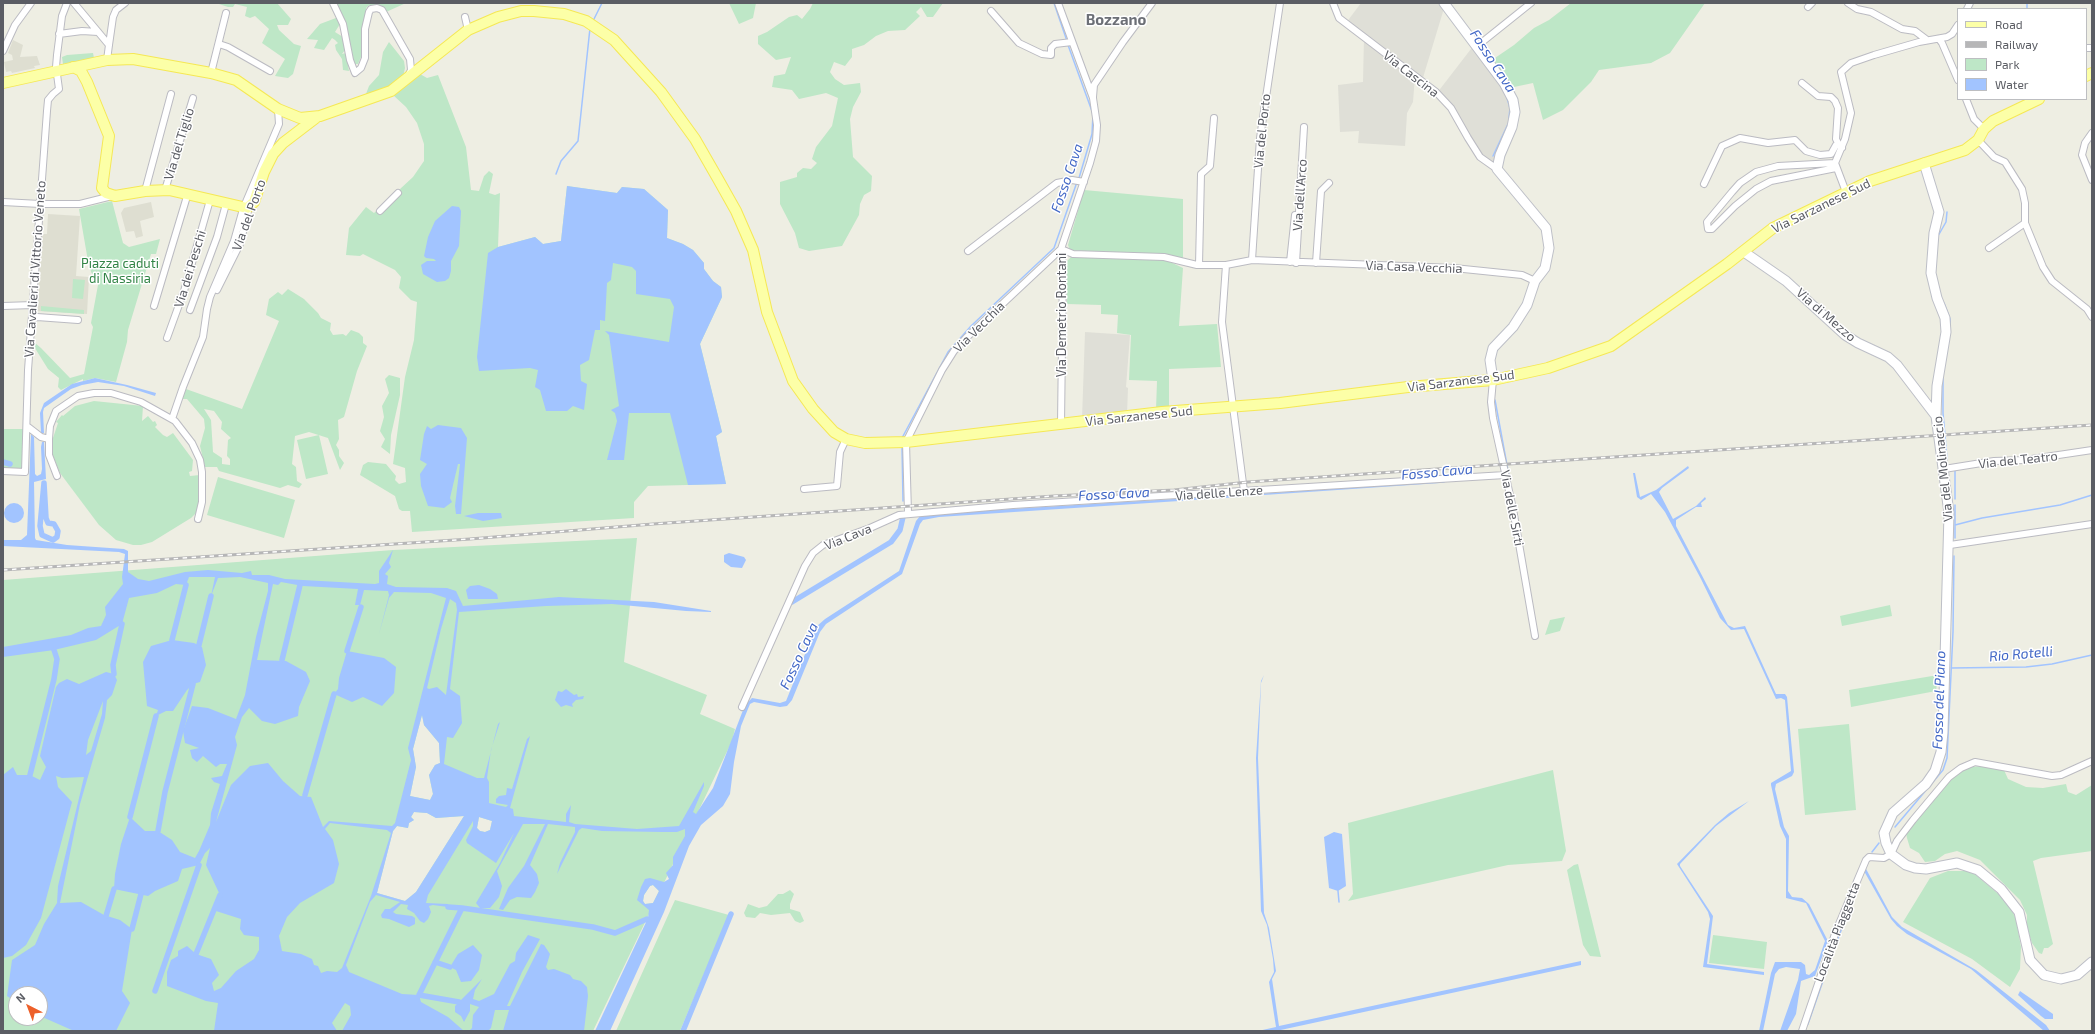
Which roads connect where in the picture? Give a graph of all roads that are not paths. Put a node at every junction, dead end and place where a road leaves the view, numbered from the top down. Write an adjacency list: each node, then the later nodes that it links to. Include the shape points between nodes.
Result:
1 (31, 3): 27 (street, via 15,25)
2 (67, 3): 20 (street, via 62,16)
3 (76, 3): 19 (street, via 78,9)
4 (125, 3): 25 (street, via 116,10 113,17)
5 (334, 3): 34 (street, via 355,73 361,68 365,58 365,29 370,9 377,8 382,10 410,59 411,70)
6 (1058, 3): 23 (street, Via Demetrio Rontani)
7 (1152, 3): 39 (street, via 1094,85)
8 (1280, 3): 77 (street, Via del Porto, via 1260,138)
9 (1333, 3): 54 (street, Via Cascina, via 1339,18 1436,92 1452,108 1480,157)
10 (1444, 3): 26 (street)
11 (1531, 3): 26 (street)
12 (1848, 3): 22 (street)
13 (534, 7): 18 (main road, via 498,17); 100 (main road, via 591,23 614,40 676,110 736,212 753,250 766,312 793,381 826,425)
14 (991, 11): 23 (street, via 1019,43 1042,54 1051,55 1054,44)
15 (226, 13): 24 (street)
16 (466, 17): 18 (street)
17 (1957, 26): 21 (street, via 1952,34)
18 (468, 30): 34 (main road)
19 (98, 32): 20 (street); 25 (street)
20 (60, 34): 30 (street)
21 (1939, 39): 22 (street); 33 (street)
22 (1928, 40): 51 (street, via 1874,55 1851,63 1844,69 1842,76 1850,113)
23 (1068, 43): 39 (street, Via Demetrio Rontani)
24 (219, 44): 31 (street, via 228,46); 32 (street)
25 (109, 45): 28 (street)
26 (1476, 47): 54 (street, via 1504,83 1513,100 1515,112 1512,127)
27 (3, 51)
28 (107, 60): 29 (main road); 32 (main road, via 133,59)
29 (73, 67): 30 (main road); 64 (main road, via 81,71 87,82 109,136 102,188 106,193)
30 (57, 71): 35 (main road); 68 (street, Via Cavalieri di Vittorio Veneto, via 59,89 48,100)
31 (270, 71)
32 (211, 73): 42 (main road, via 236,80)
33 (1957, 77)
34 (406, 81): 43 (main road, via 391,91)
35 (3, 83)
36 (1802, 83): 51 (street, via 1818,96 1836,100 1836,139)
37 (171, 94): 60 (street)
38 (193, 98): 59 (street, Via del Tiglio)
39 (1093, 98): 56 (street, Via Demetrio Rontani, via 1097,125 1096,141)
40 (1966, 100): 47 (street, via 1974,119)
41 (2037, 100): 47 (main road, Via Sarzanese Sud, via 1993,120)
42 (278, 109): 44 (main road); 70 (street, via 279,124)
43 (320, 116): 44 (main road); 48 (main road, Via del Porto)
44 (300, 118): 48 (main road)
45 (1214, 118): 80 (street, via 1210,166 1201,174)
46 (1304, 127): 78 (street, Via dell'Arco)
47 (1984, 129): 50 (main road, Via Sarzanese Sud)
48 (301, 130): 70 (main road, Via del Porto, via 273,154 254,202)
49 (2092, 133): 55 (street, via 2085,143 2082,155)
50 (1978, 140): 52 (main road, Via Sarzanese Sud, via 1965,150); 72 (street, via 1994,157 2005,162 2016,178 2023,193)
51 (1840, 146): 53 (street); 58 (street, via 1831,154 1820,156 1806,151 1795,140 1768,143 1740,138 1722,146)
52 (1924, 164): 61 (main road, Via Sarzanese Sud, via 1881,177); 92 (street, Via del Molinaccio, via 1940,212 1931,255 1931,273 1945,318 1946,332)
53 (1835, 166): 53 (street, via 1771,181 1756,189 1734,206 1712,229 1708,229 1707,222 1732,192 1756,172 1778,166); 61 (street)
54 (1497, 169): 82 (street, via 1546,228 1549,248 1545,268)
55 (2092, 180)
56 (1080, 181): 74 (street, Via Demetrio Rontani); 75 (street, via 1057,183 1052,186)
57 (1329, 183): 79 (street, via 1321,191)
58 (1704, 184)
59 (165, 190): 60 (main road); 62 (main road)
60 (145, 191): 64 (main road)
61 (1846, 192): 76 (main road, Via Sarzanese Sud, via 1773,228)
62 (188, 193): 65 (main road); 85 (street)
63 (398, 193): 71 (street)
64 (115, 196): 68 (street, via 80,204)
65 (210, 200): 69 (main road); 90 (street, Via dei Peschi, via 187,281)
66 (1296, 200): 78 (street)
67 (3, 202): 68 (street)
68 (40, 204): 83 (street, Via Cavalieri di Vittorio Veneto)
69 (226, 204): 70 (main road); 86 (street, via 217,237)
70 (246, 208): 96 (street, Via del Porto, via 207,309 203,337)
71 (380, 211)
72 (2025, 223): 73 (street); 87 (street, via 2043,268 2052,281)
73 (1989, 248)
74 (1061, 249): 80 (street, Via Casa Vecchia, via 1073,254 1164,257); 97 (street, Via Demetrio Rontani); 101 (street, Via Vecchia, via 954,351)
75 (968, 251)
76 (1744, 252): 91 (main road, Via Sarzanese Sud, via 1611,346 1543,369); 93 (street, Via di Mezzo, via 1786,281 1845,335 1858,344 1888,357)
77 (1252, 260): 78 (street, Via Casa Vecchia); 81 (street, Via Casa Vecchia)
78 (1293, 263): 79 (street, Via Casa Vecchia)
79 (1316, 263): 82 (street, Via Casa Vecchia, via 1454,268 1522,275)
80 (1199, 265): 81 (street, Via Casa Vecchia)
81 (1226, 265): 94 (street, via 1222,322)
82 (1535, 281): 91 (street, via 1519,319 1493,348 1490,360)
83 (33, 305): 84 (street); 88 (street, Via Cavalieri di Vittorio Veneto)
84 (3, 306)
85 (154, 306)
86 (190, 310)
87 (2092, 317)
88 (32, 319): 89 (street, via 37,317); 98 (street, Via Cavalieri di Vittorio Veneto, via 28,370)
89 (78, 320)
90 (167, 338)
91 (1493, 380): 94 (main road, Via Sarzanese Sud); 106 (street, Via delle Sirti, via 1493,418)
92 (1937, 396): 93 (street); 95 (street, Via del Molinaccio)
93 (1923, 399): 95 (street, Via di Mezzo)
94 (1232, 406): 97 (main road, Via Sarzanese Sud); 108 (street)
95 (1936, 416): 103 (street, Via del Molinaccio)
96 (172, 419): 99 (street, via 127,397 111,393 94,393 78,396 56,411 50,426); 110 (street, via 187,437 200,460 203,494)
97 (1061, 424): 101 (main road, Via Sarzanese Sud)
98 (28, 427): 99 (street, via 41,437); 104 (street, Via Cavalieri di Vittorio Veneto, via 25,472)
99 (49, 439): 105 (street, via 49,455)
100 (846, 439): 101 (main road, Via Sarzanese Sud, via 865,443); 107 (street, via 840,452 837,486)
101 (903, 442): 109 (street)
102 (2092, 450): 103 (street, Via del Teatro)
103 (1944, 469): 112 (street, Via del Molinaccio)
104 (3, 471)
105 (57, 476)
106 (1506, 477): 108 (street, Via delle Lenze); 113 (street, Via delle Sirti)
107 (804, 489)
108 (1244, 491): 109 (street, Via delle Lenze)
109 (908, 513): 114 (street, Via Cava, via 899,514 870,528 823,545 813,553)
110 (198, 519)
111 (2092, 524): 112 (street)
112 (1950, 545): 116 (street, Via del Molinaccio, via 1941,752 1930,778 1893,813 1887,823 1884,833)
113 (1536, 636)
114 (742, 707)
115 (2092, 761): 116 (street, via 2061,775 2052,776 1975,762 1961,768 1949,777 1913,820 1897,841)
116 (1891, 854): 117 (street, via 1915,868 1926,869 1957,863 1978,870 2001,889 2019,912 2030,960 2044,975 2061,979 2077,974); 118 (street, Località Piaggetta, via 1884,858 1869,857 1866,860 1836,931)
117 (2092, 962)
118 (1802, 1031)

